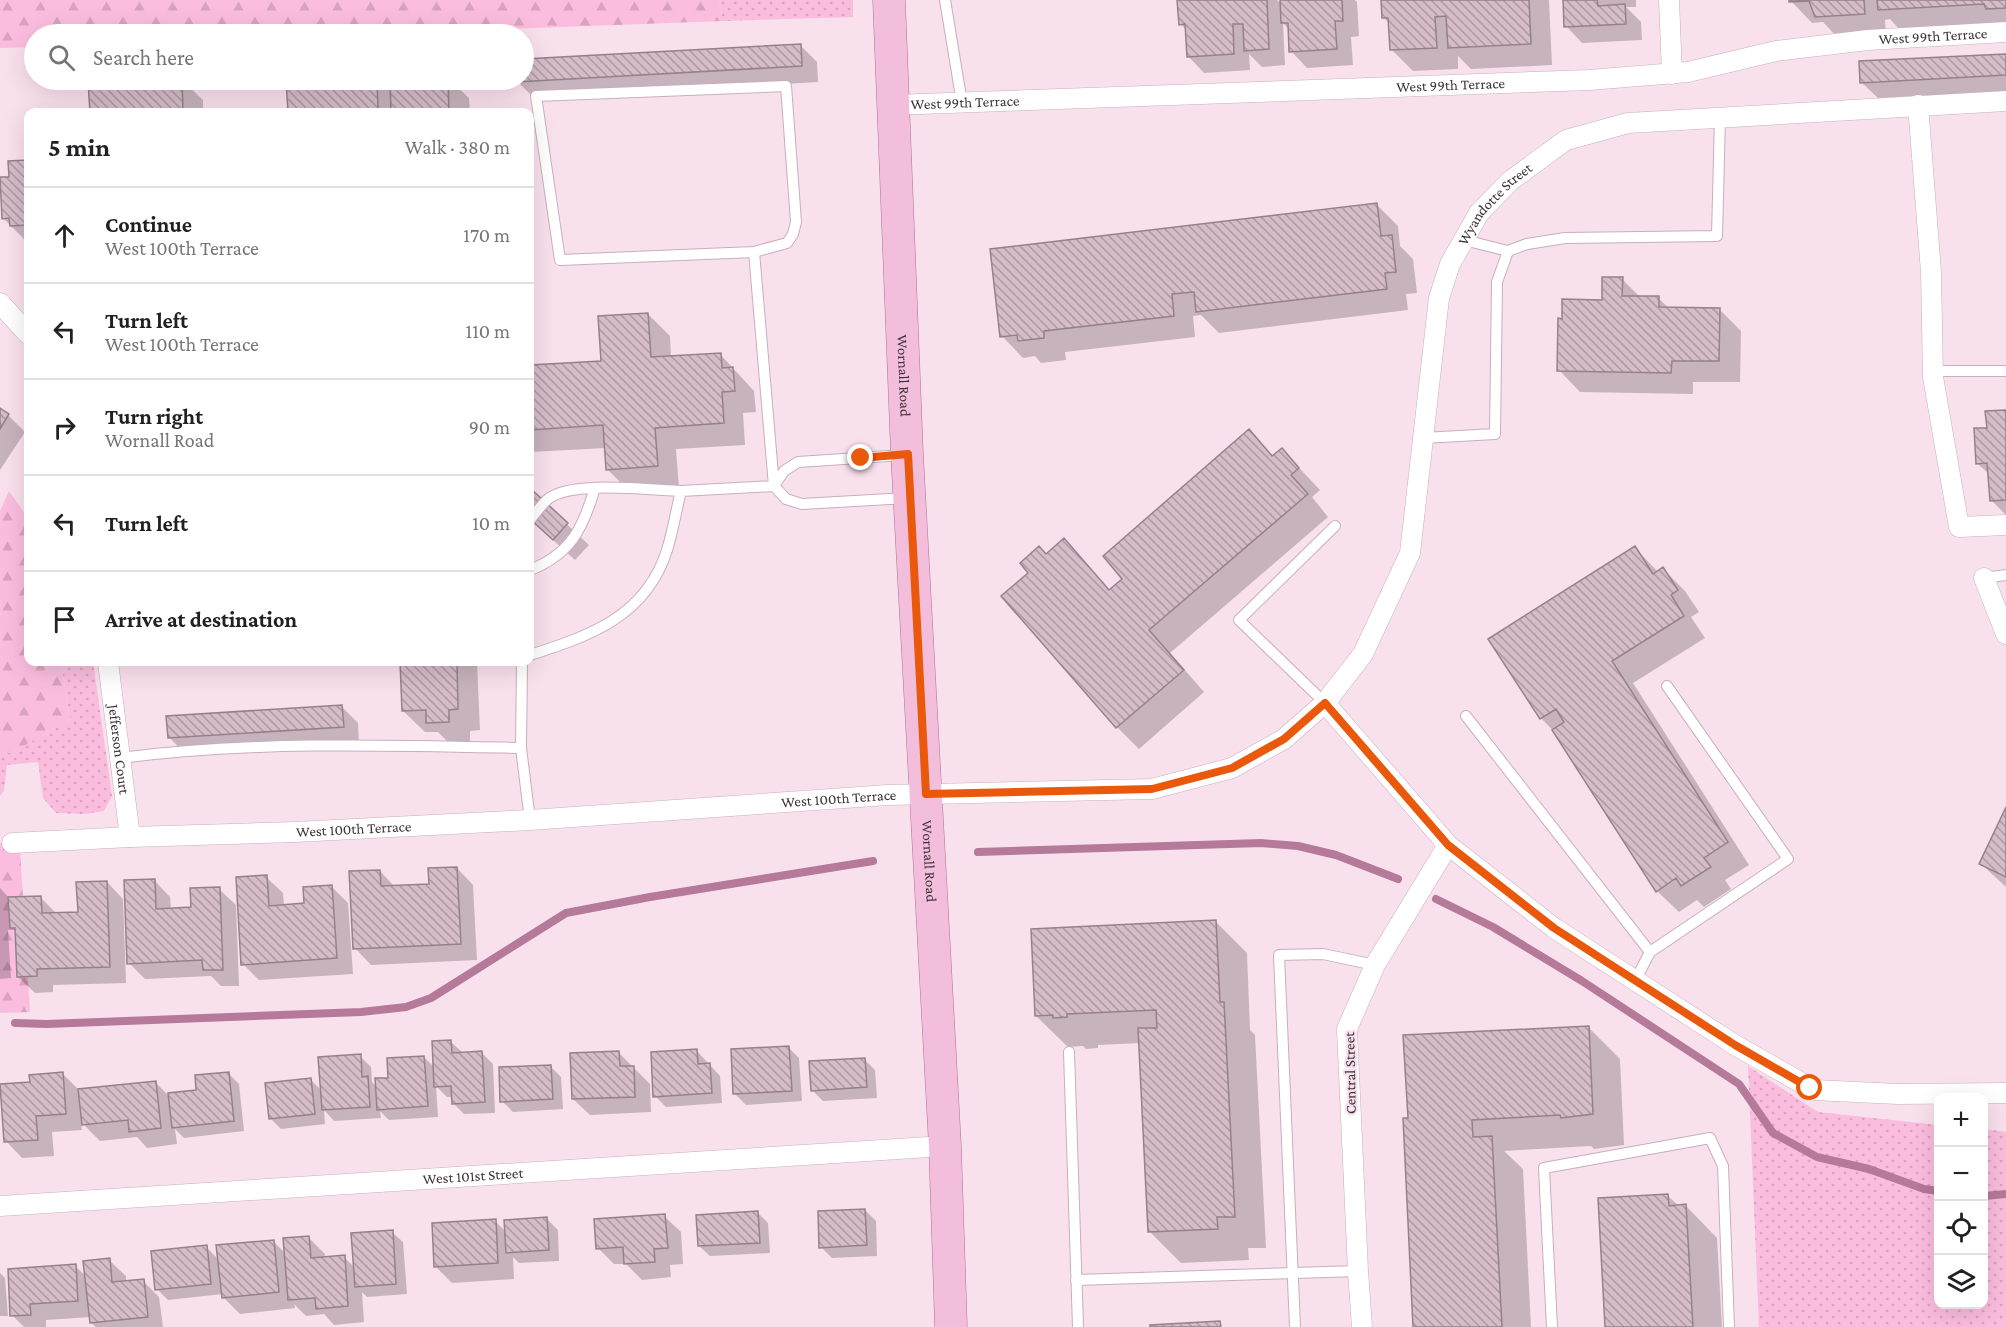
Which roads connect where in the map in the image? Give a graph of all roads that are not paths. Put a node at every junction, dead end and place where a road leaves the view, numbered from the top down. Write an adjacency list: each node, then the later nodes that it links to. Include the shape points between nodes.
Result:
1 (889, 0): 8 (main road, Wornall Road)
2 (945, 0): 7 (lane)
3 (1669, 0): 5 (street)
4 (2006, 32): 5 (street, West 99th Terrace, via 1869,40 1776,51)
5 (1672, 74): 7 (street, West 99th Terrace)
6 (2006, 101): 9 (street, Wyandotte Street)
7 (962, 103): 8 (street, West 99th Terrace)
8 (893, 105): 19 (main road, Wornall Road)
9 (1918, 105): 10 (street, Wyandotte Street); 16 (street, via 1931,272)
10 (1720, 117): 11 (street, Wyandotte Street, via 1628,123 1566,140 1510,181 1479,213); 12 (lane, via 1717,236 1564,238)
11 (1464, 240): 12 (lane); 18 (street, Wyandotte Street, via 1450,264 1439,298)
12 (1508, 251): 18 (lane, via 1497,282 1495,434)
13 (754, 252): 13 (lane, via 787,243 796,222 786,86 536,96 560,260); 20 (lane)
14 (0, 303): 15 (street)
15 (24, 330)
16 (1933, 371): 17 (lane); 25 (street, via 1959,527)
17 (2006, 371)
18 (1423, 438): 35 (street, Wyandotte Street, via 1410,554 1363,654)
19 (908, 454): 20 (lane, via 798,462 784,471); 23 (main road, Wornall Road)
20 (774, 486): 22 (lane); 23 (lane, via 786,499 802,504)
21 (595, 488): 22 (lane); 24 (lane, via 566,490 549,498); 27 (lane, via 580,530 568,546)
22 (681, 491): 31 (lane, via 666,552 647,591 615,620 581,638)
23 (911, 498): 39 (main road, Wornall Road)
24 (534, 515)
25 (2006, 525)
26 (1335, 526): 35 (lane, via 1239,620)
27 (534, 568)
28 (2006, 575): 29 (lane)
29 (1984, 578): 30 (street)
30 (2006, 634)
31 (534, 654)
32 (108, 666): 38 (street, Jefferson Court)
33 (522, 666): 37 (lane)
34 (1667, 686): 44 (lane, via 1788,859)
35 (1325, 703): 39 (street, West 100th Terrace, via 1284,739 1232,768 1152,789); 43 (street)
36 (1466, 716): 44 (lane)
37 (521, 748): 38 (lane, via 274,746); 40 (lane)
38 (120, 759): 41 (street, Jefferson Court)
39 (926, 794): 40 (street, West 100th Terrace); 49 (main road, Wornall Road)
40 (530, 820): 41 (street, West 100th Terrace)
41 (129, 837): 42 (street, West 100th Terrace)
42 (12, 843)
43 (1448, 845): 45 (street, Central Street); 46 (street, via 1554,928)
44 (1650, 952): 46 (lane)
45 (1375, 965): 51 (street, Central Street, via 1347,1029); 52 (lane, via 1323,954 1279,955)
46 (1635, 981): 48 (street, via 1815,1090)
47 (1069, 1052): 53 (lane)
48 (2006, 1093)
49 (945, 1146): 50 (street, West 101st Street); 54 (main road, Wornall Road)
50 (0, 1206)
51 (1358, 1271): 52 (lane); 57 (street, Central Street)
52 (1293, 1274): 53 (lane); 56 (lane)
53 (1076, 1280): 55 (lane)
54 (951, 1327)
55 (1078, 1327)
56 (1295, 1327)
57 (1362, 1327)
58 (1552, 1327): 59 (lane, via 1544,1168 1710,1138 1723,1166)
59 (1729, 1327)

